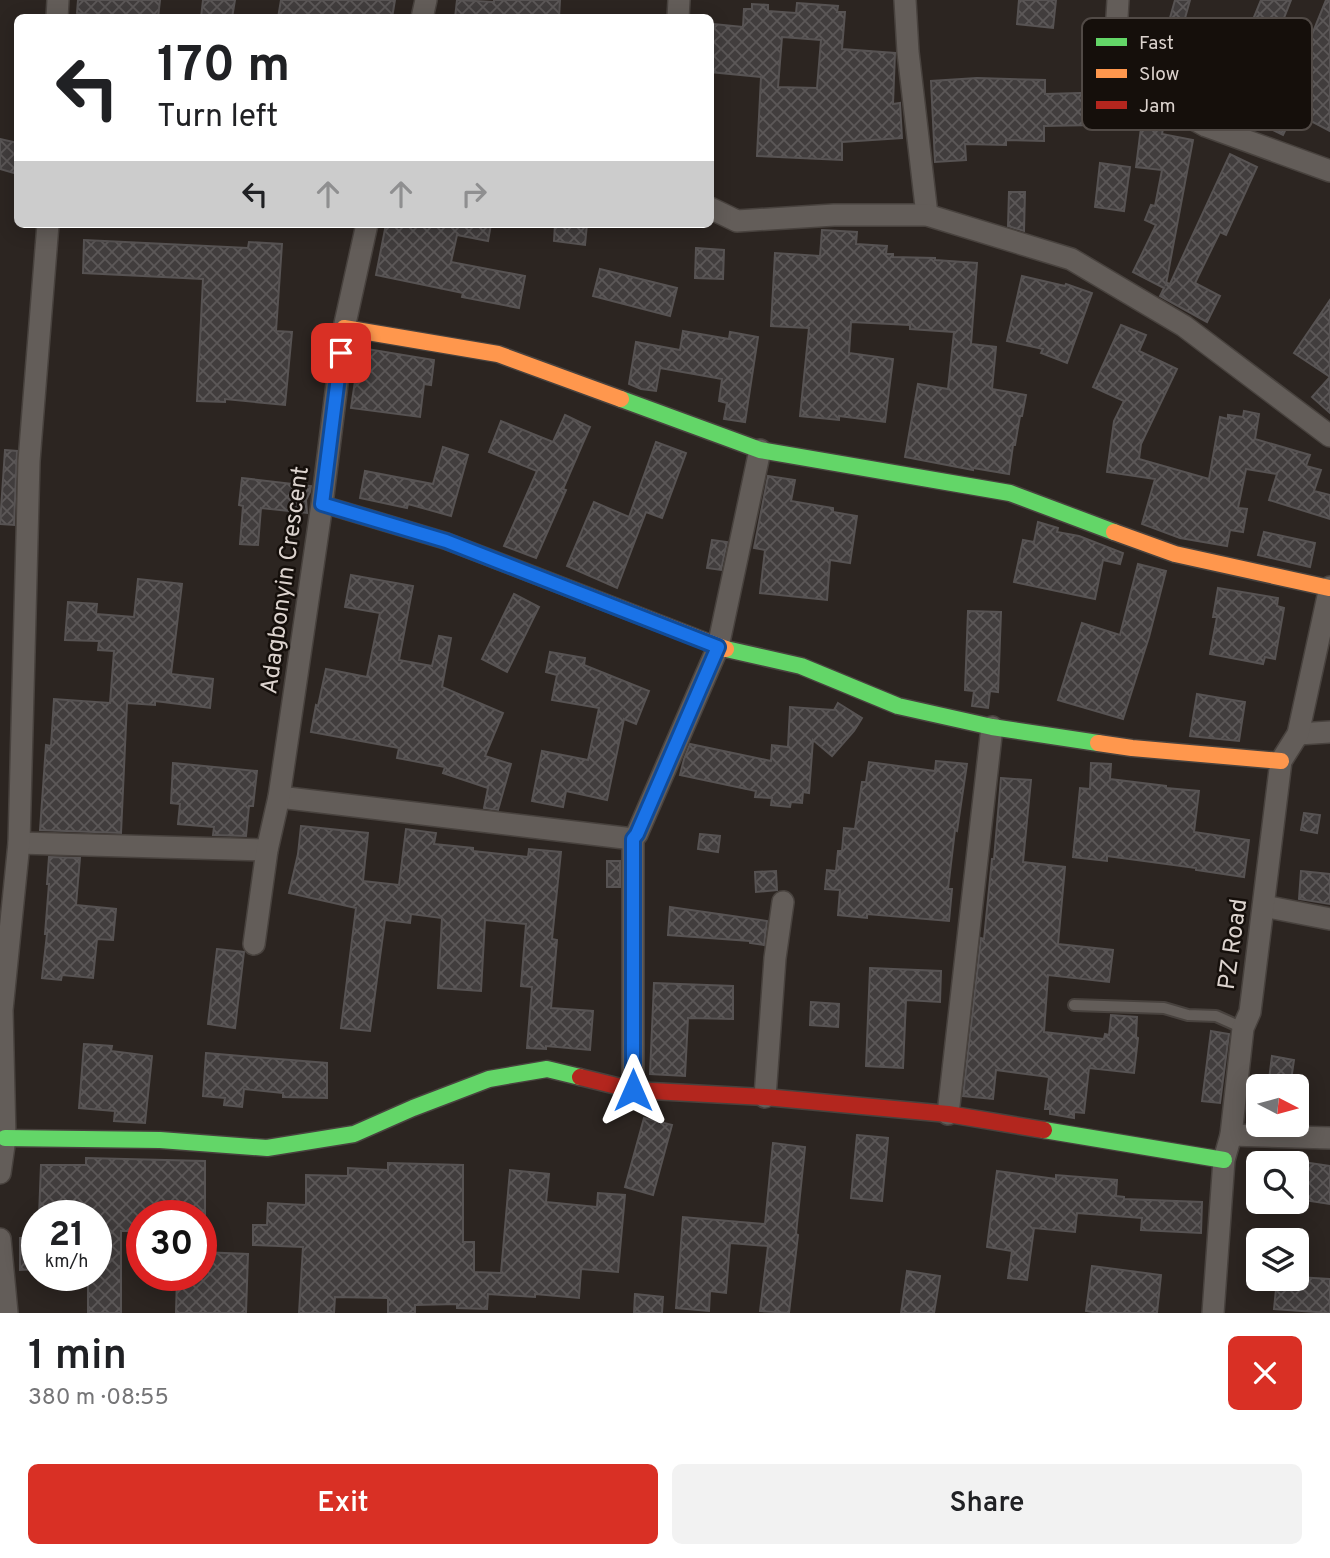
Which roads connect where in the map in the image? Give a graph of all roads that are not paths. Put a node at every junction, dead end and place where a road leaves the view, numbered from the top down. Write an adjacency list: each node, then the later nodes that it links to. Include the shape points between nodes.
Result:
1 (905, 0): 7 (street)
2 (1118, 0): 3 (street)
3 (1117, 18)
4 (1217, 130): 5 (street)
5 (1330, 171)
6 (714, 210): 7 (street, via 737,221)
7 (927, 215): 11 (street, via 1071,259 1184,326)
8 (48, 228): 22 (street, via 29,461)
9 (366, 228): 10 (street, Adagbonyin Crescent)
10 (344, 328): 12 (street, via 498,354); 13 (street, Adagbonyin Crescent)
11 (1330, 436)
12 (760, 450): 14 (street, via 1010,493 1175,554); 15 (street)
13 (322, 504): 15 (street, via 446,541); 20 (street, Adagbonyin Crescent)
14 (1329, 588): 18 (street, PZ Road)
15 (718, 647): 16 (street, via 800,666 898,706); 21 (street)
16 (992, 727): 19 (street, via 1132,748); 33 (street)
17 (1330, 732): 18 (street)
18 (1298, 734): 19 (street, PZ Road)
19 (1281, 761): 25 (street, PZ Road)
20 (279, 797): 21 (street); 23 (street, Adagbonyin Crescent)
21 (633, 839): 31 (street)
22 (19, 843): 23 (street); 29 (street)
23 (267, 850): 27 (street, Adagbonyin Crescent)
24 (783, 902): 32 (street)
25 (1264, 906): 26 (street); 30 (street, PZ Road, via 1250,1013)
26 (1330, 919)
27 (254, 944)
28 (1074, 1005): 30 (lane, via 1164,1008 1216,1016)
29 (1, 1010): 35 (street)
30 (1243, 1028): 34 (street, PZ Road)
31 (633, 1090): 32 (street); 35 (street, via 547,1069 489,1079 354,1134 267,1148 160,1140)
32 (765, 1097): 33 (street)
33 (948, 1114): 37 (street)
34 (1231, 1135): 36 (street); 37 (street, PZ Road)
35 (5, 1138): 38 (street)
36 (1330, 1138)
37 (1224, 1160): 41 (street, PZ Road)
38 (0, 1173)
39 (0, 1239): 40 (street)
40 (6, 1313)
41 (1213, 1313)

